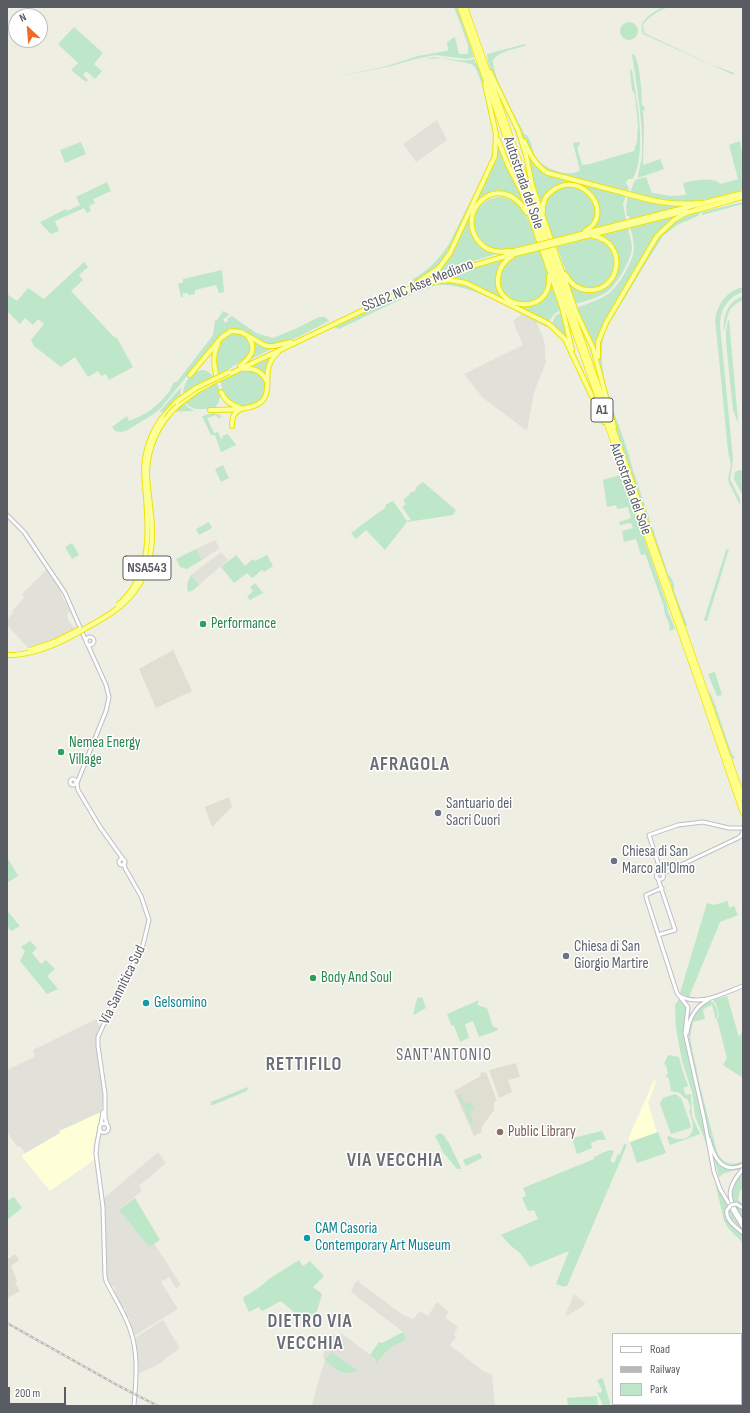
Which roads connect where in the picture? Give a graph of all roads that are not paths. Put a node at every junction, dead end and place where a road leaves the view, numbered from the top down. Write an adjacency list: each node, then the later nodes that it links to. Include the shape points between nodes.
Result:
1 (460, 7): 4 (highway, Autostrada del Sole / A1)
2 (466, 7): 3 (highway, Autostrada del Sole / A1)
3 (483, 57): 5 (highway); 38 (highway, Autostrada del Sole / A1)
4 (480, 62): 6 (highway); 37 (highway, Autostrada del Sole / A1)
5 (518, 130): 7 (highway, via 534,161 548,173); 14 (highway)
6 (496, 134): 13 (highway, via 522,192); 21 (highway, via 497,148 492,164 450,253 439,268)
7 (624, 193): 12 (highway, via 669,204)
8 (743, 193): 11 (highway)
9 (743, 197): 10 (highway)
10 (732, 200): 12 (highway)
11 (701, 203): 12 (highway)
12 (695, 207): 15 (highway, SS162 NC Asse Mediano); 16 (highway, SS162 NC Asse Mediano); 27 (highway, via 674,220 657,236 601,334 597,351)
13 (531, 221): 18 (highway, via 518,201 502,194 484,198 472,214 473,230 479,243 484,247 499,252); 20 (highway)
14 (545, 222): 15 (highway, via 543,204 548,193 559,186 581,187 593,197 597,214 593,225); 19 (highway)
15 (576, 236): 17 (highway, SS162 NC Asse Mediano)
16 (586, 236): 17 (highway, SS162 NC Asse Mediano); 19 (highway, via 601,239 613,249 617,265 612,278 595,290 583,289 570,282)
17 (558, 242): 18 (highway, SS162 NC Asse Mediano, bridge)
18 (524, 250): 20 (highway, via 510,257 498,274 499,288 508,300 521,305 535,302 544,296 548,290); 21 (highway, SS162 NC Asse Mediano)
19 (561, 267): 27 (highway, via 576,312)
20 (549, 272): 26 (highway, via 562,307)
21 (418, 284): 24 (highway, SS162 NC Asse Mediano); 25 (highway, SS162 NC Asse Mediano); 26 (highway, via 450,280 476,287 555,328 565,339)
22 (245, 333): 23 (highway, via 230,331); 24 (highway, via 268,346); 28 (highway, via 251,341 252,350 249,358)
23 (220, 338): 30 (highway); 31 (highway, via 214,356)
24 (291, 342): 28 (highway, SS162 NC Asse Mediano)
25 (280, 350): 28 (highway, SS162 NC Asse Mediano); 32 (highway, via 269,366)
26 (577, 363): 37 (highway)
27 (598, 363): 38 (highway)
28 (239, 368): 29 (highway, SS162 NC Asse Mediano); 32 (highway, via 256,369)
29 (229, 373): 44 (highway, SS162 NC Asse Mediano / NSA543, bridge, via 186,395 162,418 149,442 144,459 148,543 145,562 129,592 110,611 78,630 32,650); 44 (highway, SS162 NC Asse Mediano / NSA543, bridge, via 197,390 178,405 159,427 153,440 147,473 152,547 146,571 134,592 111,614 66,640 34,652)
30 (190, 375)
31 (218, 379)
32 (268, 384): 34 (highway, via 267,393 260,403)
33 (221, 392): 34 (highway, via 230,404)
34 (243, 408): 35 (highway); 36 (highway, via 233,416)
35 (210, 410)
36 (232, 426)
37 (617, 451): 49 (highway, Autostrada del Sole / A1)
38 (627, 467): 48 (highway, Autostrada del Sole / A1)
39 (7, 515): 40 (main road, via 24,532 65,593)
40 (82, 633): 41 (main road); 42 (main road)
41 (90, 637): 42 (main road); 43 (main road, via 94,639)
42 (86, 642): 43 (main road, via 90,645); 45 (main road)
43 (93, 643): 45 (main road)
44 (7, 654)
45 (91, 654): 46 (main road, via 109,697 106,711)
46 (80, 775): 47 (main road); 47 (main road, via 70,781)
47 (78, 790): 59 (main road, Via Sannitica Sud, via 118,854 121,860 119,864 124,865 141,896 148,920 143,944 98,1037)
48 (743, 799)
49 (743, 813)
50 (743, 830): 51 (main road, via 738,838); 51 (main road, via 697,822 678,824 649,835)
51 (661, 873): 52 (main road, via 663,876); 52 (main road, via 657,876)
52 (660, 879): 53 (main road)
53 (662, 888): 54 (main road, via 646,896); 54 (main road, via 675,930)
54 (658, 935): 56 (main road)
55 (743, 986): 57 (main road)
56 (678, 994): 57 (main road, via 694,1000); 58 (main road, via 688,1007 685,1026)
57 (711, 998): 58 (main road, via 692,1014)
58 (687, 1040): 60 (main road)
59 (105, 1106): 61 (main road, Via Sannitica Sud); 62 (main road, Via Sannitica Sud)
60 (704, 1118): 65 (main road, via 710,1144 718,1161 731,1168); 69 (main road, via 716,1179)
61 (107, 1124): 62 (main road, via 103,1123); 63 (main road, via 109,1129)
62 (100, 1126): 63 (main road); 64 (main road, Via Sannitica Sud)
63 (104, 1132): 64 (main road)
64 (97, 1150): 71 (main road, via 103,1208 105,1276 133,1338 136,1376)
65 (743, 1165)
66 (743, 1169): 68 (main road, via 734,1180 730,1192 733,1207)
67 (743, 1208): 70 (main road, bridge, via 736,1204 731,1205 726,1213)
68 (743, 1224)
69 (743, 1228)
70 (743, 1233)
71 (134, 1406)

